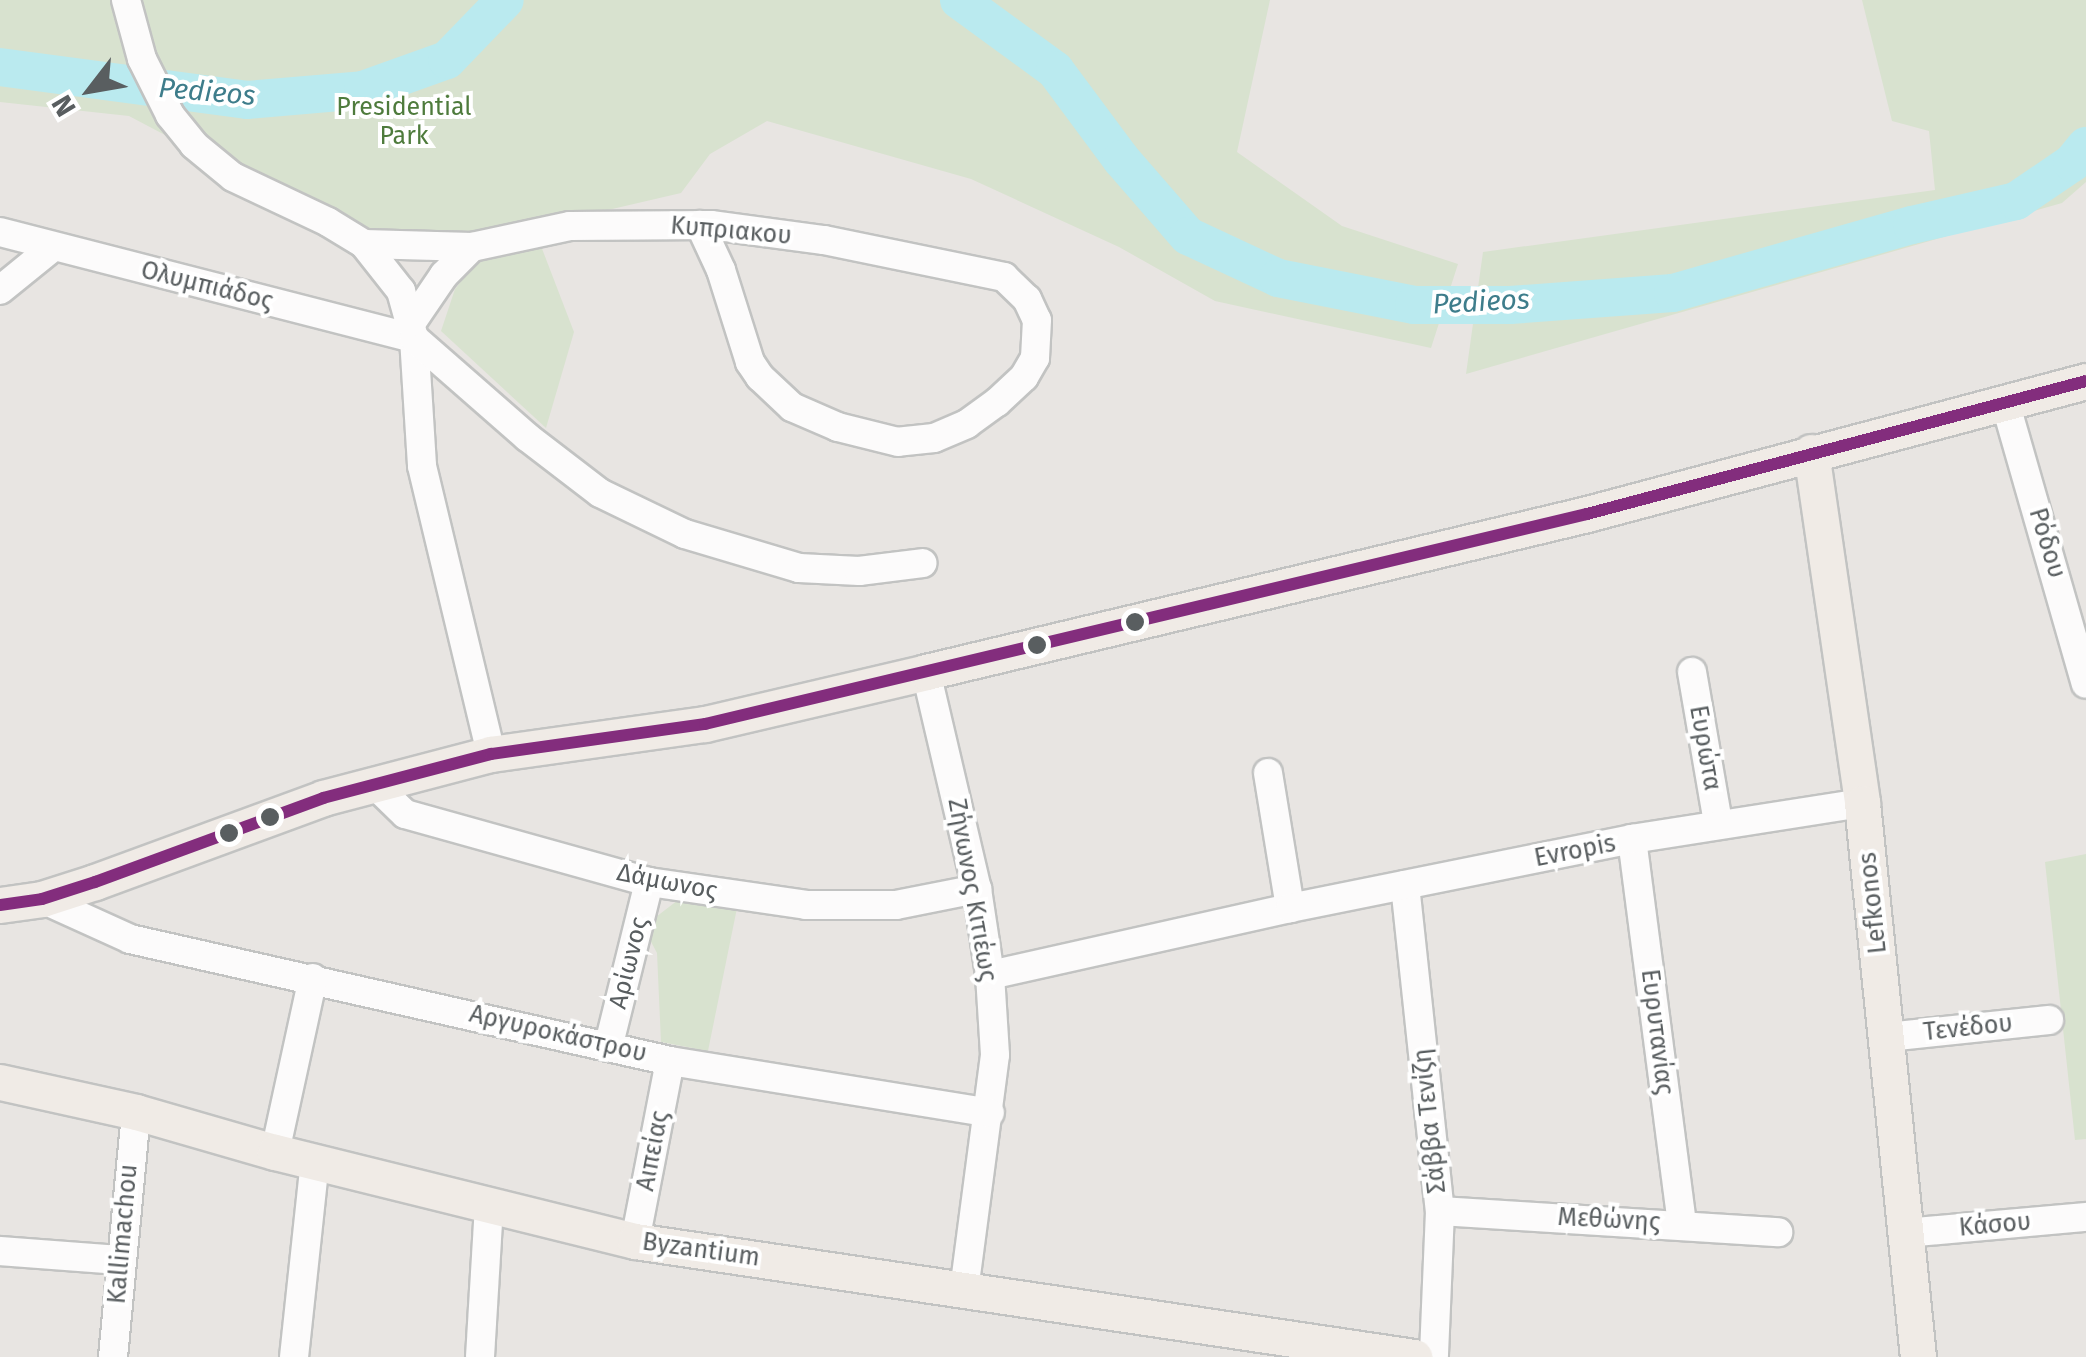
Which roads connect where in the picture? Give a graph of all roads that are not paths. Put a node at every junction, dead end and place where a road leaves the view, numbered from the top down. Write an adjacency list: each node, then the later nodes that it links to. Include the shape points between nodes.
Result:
1 (126, 0): 4 (street, via 142,59 170,115 194,145 233,177)
2 (700, 225): 2 (street, Κυπριακου, via 722,270 750,362 792,407 838,427 898,442 934,438 966,424 1024,378 1036,358 1037,320 1027,298 1004,277 824,240); 6 (street, Κυπριακου, via 570,226)
3 (0, 232): 5 (street, Ολυμπιάδος)
4 (364, 244): 6 (street, Κυπριακου); 8 (street, via 392,274)
5 (53, 247): 7 (street); 8 (street, Ολυμπιάδος)
6 (472, 247): 8 (street, via 444,275)
7 (0, 290)
8 (413, 330): 12 (street, via 527,438 636,513 738,553 799,568 860,571); 17 (street, via 422,466)
9 (2086, 381): 10 (main road)
10 (2005, 402): 11 (main road); 13 (street, Ρόδου)
11 (1812, 452): 14 (main road, via 1588,514); 20 (main road, Lefkonos)
12 (922, 563)
13 (2074, 592): 16 (street, Ρόδου)
14 (926, 672): 17 (main road, via 704,724); 26 (street, Ζήνωνος Κιτιέως)
15 (1692, 672): 21 (street, Ευρώτα)
16 (2086, 684)
17 (491, 754): 19 (main road)
18 (1268, 773): 29 (street)
19 (374, 784): 23 (main road); 24 (street, Δάμωνος, via 404,814)
20 (1862, 803): 21 (street, Evropis); 34 (main road, Lefkonos)
21 (1718, 824): 22 (street, Evropis)
22 (1632, 839): 25 (street, Evropis); 45 (street, Ευρυτανίας)
23 (95, 882): 27 (main road); 30 (street)
24 (650, 882): 26 (street, Δάμωνος, via 806,906 896,905); 35 (street, Αρίωνος)
25 (1405, 885): 29 (street, Evropis); 43 (street, Σάββα Τενίζη)
26 (978, 889): 31 (street, Ζήνωνος Κιτιέως)
27 (42, 899): 28 (main road); 30 (street, Αργυροκάστρου)
28 (0, 905)
29 (1290, 908): 31 (street, Evropis)
30 (130, 939): 32 (street, Αργυροκάστρου)
31 (990, 975): 39 (street, Ζήνωνος Κιτιέως)
32 (313, 978): 35 (street, Αργυροκάστρου); 40 (street)
33 (2048, 1020): 34 (street, Τενέδου)
34 (1887, 1037): 47 (main road, Lefkonos)
35 (609, 1044): 36 (street, Αργυροκάστρου)
36 (670, 1061): 39 (street, Αργυροκάστρου); 48 (street, Αιπείας)
37 (0, 1082): 38 (main road, Byzantium)
38 (136, 1112): 40 (main road, Byzantium); 50 (street, Kallimachou)
39 (990, 1113): 51 (street, Ζήνωνος Κιτιέως)
40 (275, 1152): 41 (main road, Byzantium)
41 (315, 1160): 42 (main road, Byzantium); 54 (street)
42 (489, 1206): 48 (main road, Byzantium); 55 (street)
43 (1440, 1210): 45 (street, Μεθώνης); 57 (street, Σάββα Τενίζη)
44 (2086, 1217): 47 (street, Κάσου)
45 (1682, 1224): 46 (street, Μεθώνης)
46 (1778, 1232)
47 (1904, 1232): 52 (main road, Lefkonos)
48 (635, 1241): 51 (main road, Byzantium)
49 (0, 1252): 50 (street)
50 (119, 1260): 53 (street, Kallimachou)
51 (964, 1289): 56 (main road, Byzantium)
52 (1920, 1345)
53 (113, 1357)
54 (294, 1357)
55 (480, 1357)
56 (1414, 1357)
57 (1434, 1357)

